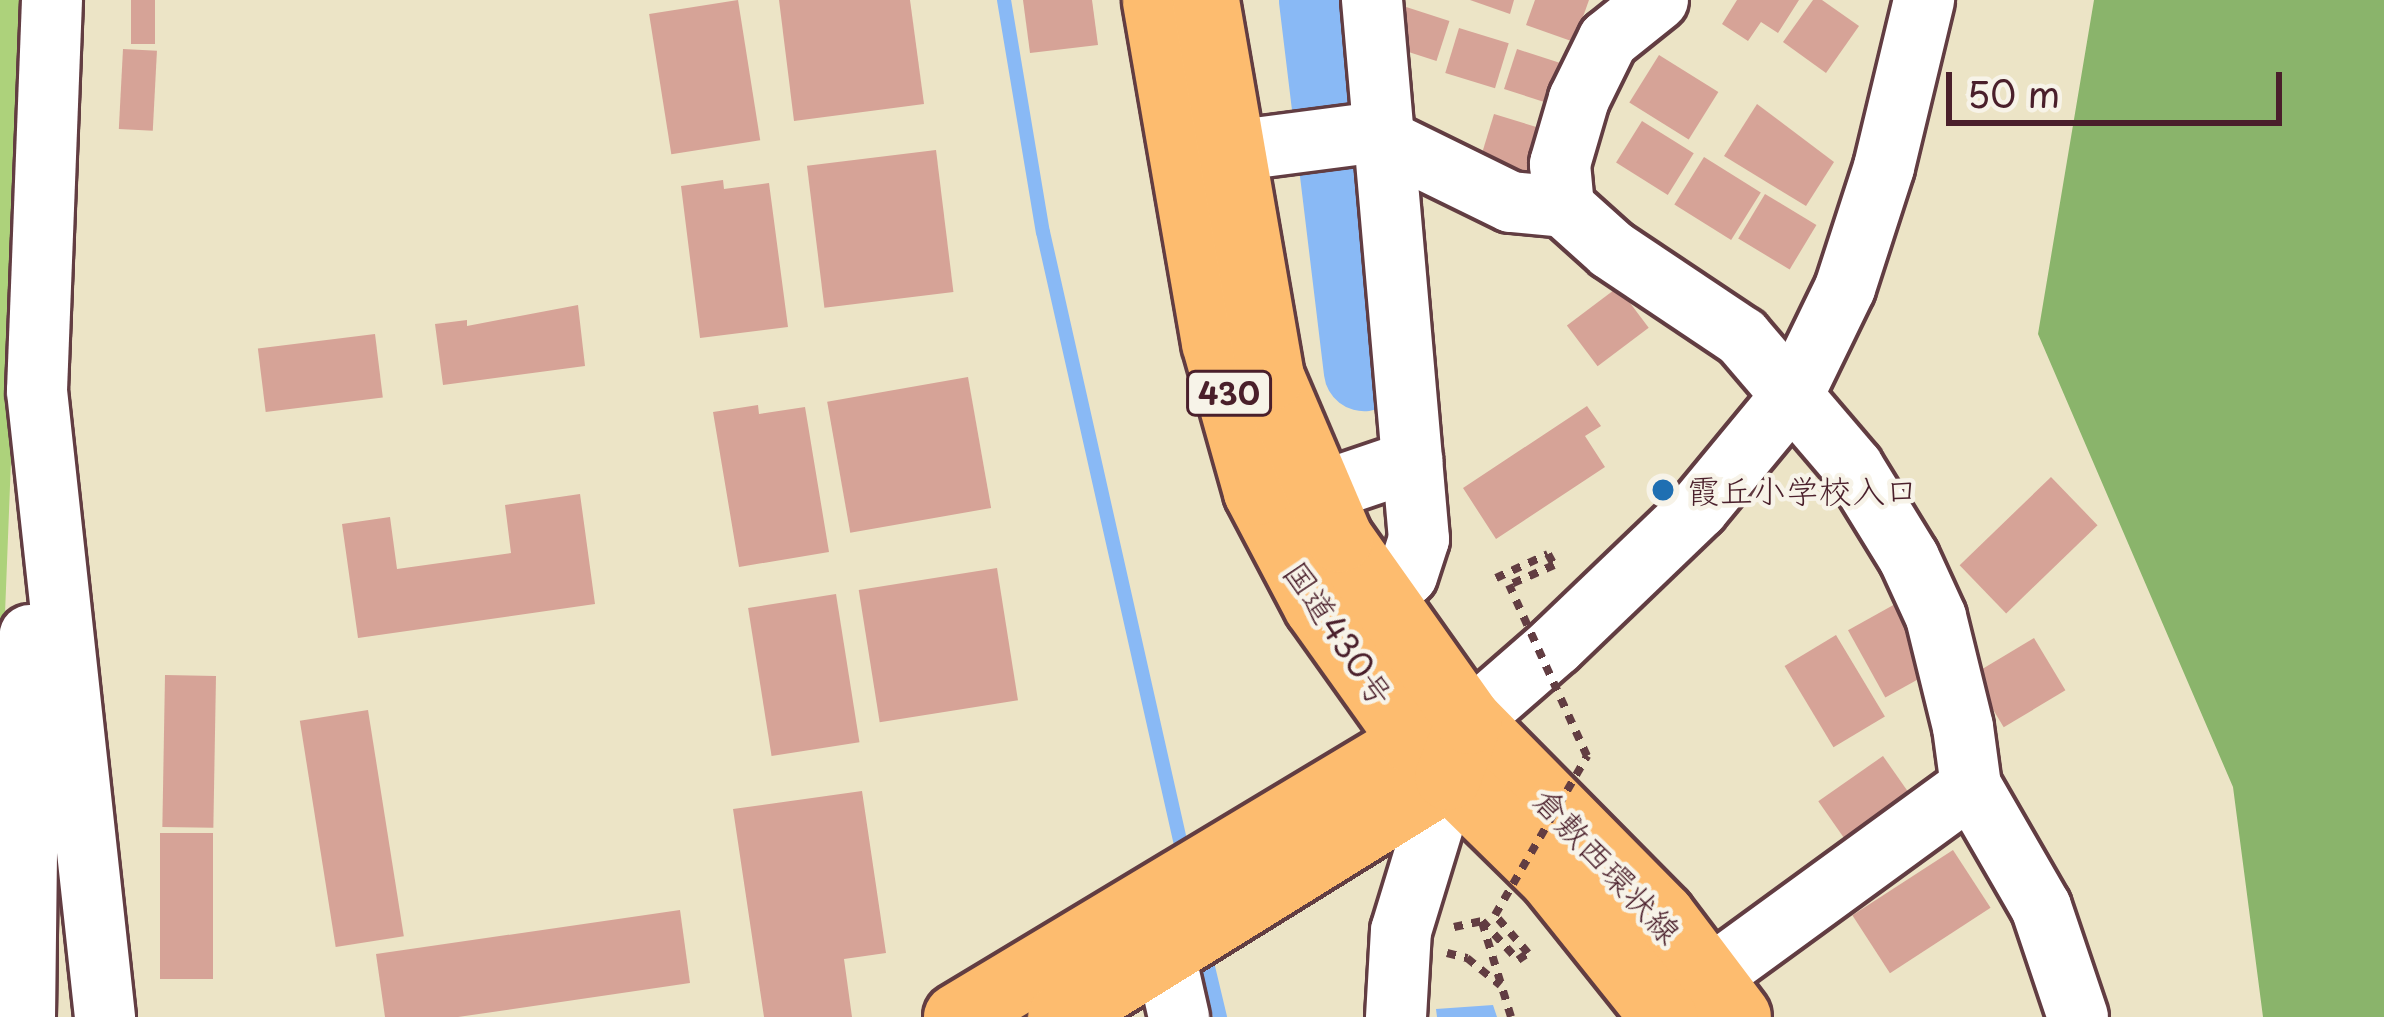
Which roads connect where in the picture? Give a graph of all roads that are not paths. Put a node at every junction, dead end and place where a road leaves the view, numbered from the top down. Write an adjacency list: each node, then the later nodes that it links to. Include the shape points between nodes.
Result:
1 (52, 0): 13 (street, via 37,392)
2 (1156, 0): 8 (main road, 国道430号 / 430)
3 (1206, 0): 8 (main road, 国道430号 / 430)
4 (1372, 0): 7 (street)
5 (1658, 0): 9 (street, via 1608,40 1579,99 1560,164)
6 (1924, 0): 10 (street, via 1845,288)
7 (1377, 135): 8 (street); 9 (street, via 1511,202); 11 (street)
8 (1205, 154): 12 (main road, 国道430号 / 430, via 1271,376)
9 (1564, 207): 10 (street, via 1612,250 1742,337)
10 (1794, 393): 15 (street, via 1698,509); 16 (street, via 1853,466 1910,559 1936,617)
11 (1412, 461): 12 (street); 14 (street, via 1419,539 1407,575)
12 (1291, 501): 14 (main road, 国道430号 / 430); 15 (main road, 国道430号 / 430, via 1327,620)
13 (53, 545): 19 (street, via 30,589); 20 (street)
14 (1379, 599): 15 (main road, 国道430号 / 430)
15 (1444, 747): 17 (main road, 国道430号); 18 (main road, 倉敷西環状線, via 1662,916); 24 (street, via 1401,931)
16 (1971, 786): 18 (street); 25 (street, via 2041,907)
17 (1189, 915): 21 (main road, 国道430号); 22 (main road, 国道430号); 23 (street)
18 (1693, 1006)
19 (25, 1017)
20 (105, 1017)
21 (957, 1017)
22 (1061, 1017)
23 (1179, 1017)
24 (1396, 1017)
25 (2078, 1017)

